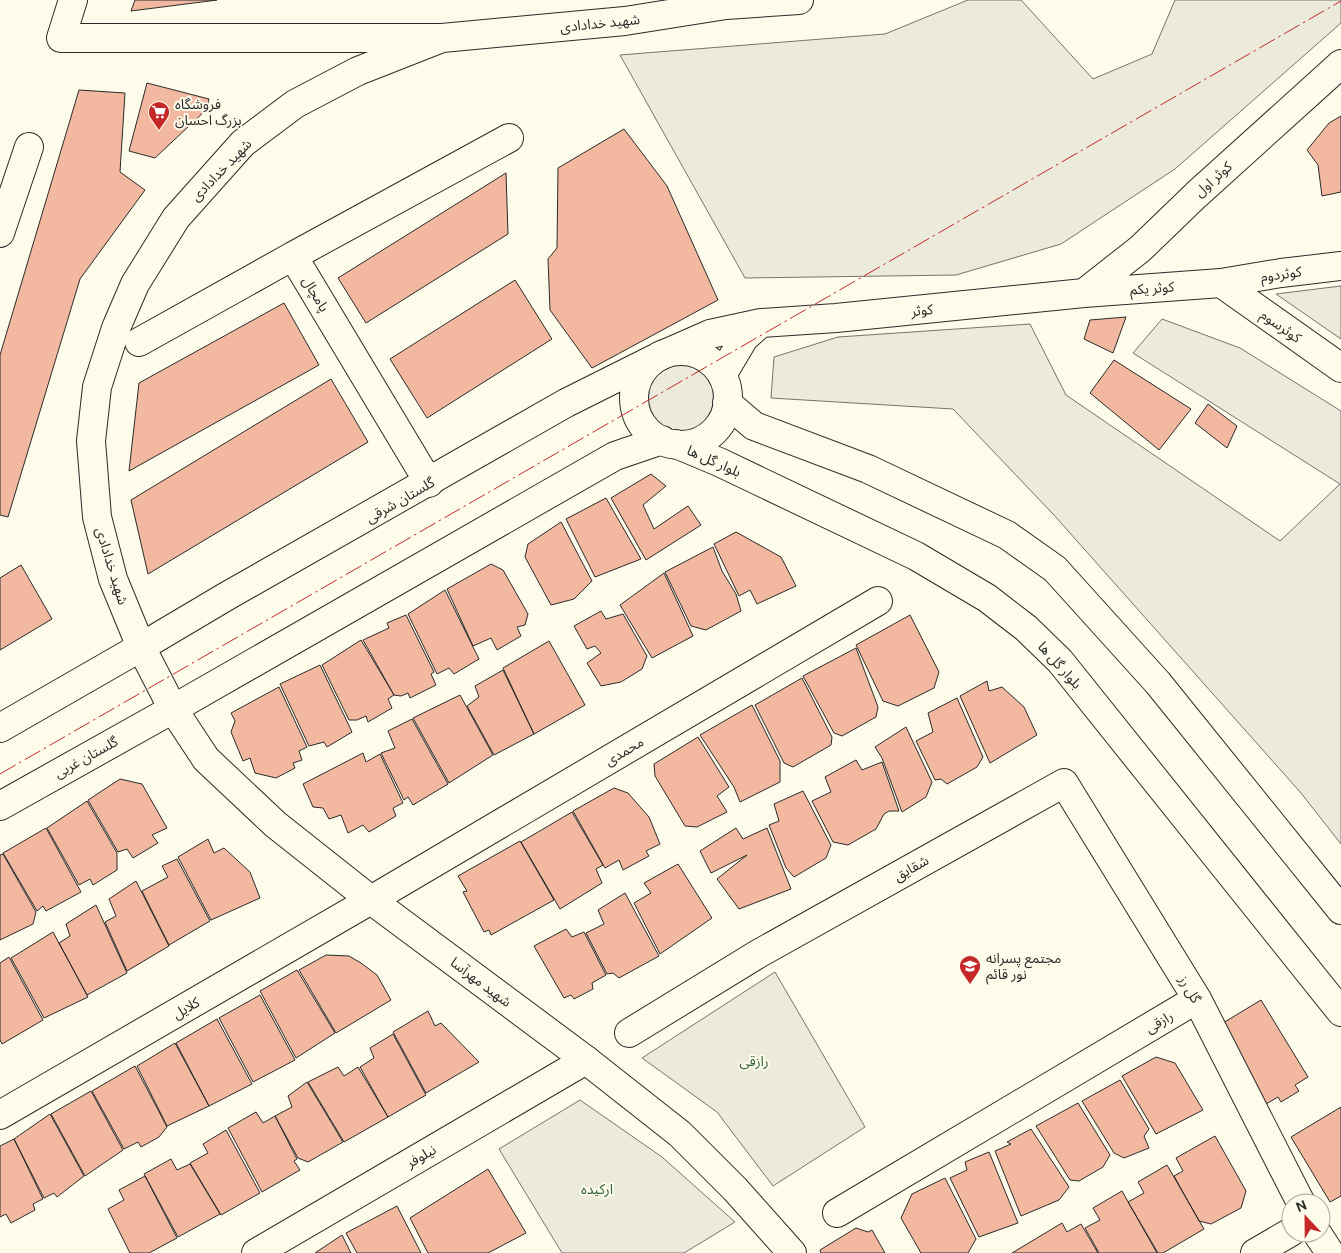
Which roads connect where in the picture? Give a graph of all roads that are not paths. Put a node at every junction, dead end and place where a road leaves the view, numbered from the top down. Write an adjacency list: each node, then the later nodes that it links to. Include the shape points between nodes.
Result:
1 (73, 0): 3 (street, via 61,38)
2 (799, 0): 3 (street, شهید خدادادی, via 726,5 625,21)
3 (442, 38): 21 (street, شهید خدادادی, via 358,71 295,104 243,143 176,218 135,284 116,328 97,387 92,441 97,517 113,579)
4 (1341, 64): 11 (street, کوثر اول, via 1140,249)
5 (509, 138): 8 (street)
6 (29, 146): 7 (street)
7 (0, 233)
8 (293, 256): 13 (street); 19 (street, پامچال)
9 (1341, 266): 10 (street, کوثردوم)
10 (1221, 283): 11 (street, کوثر یکم); 15 (street, کوثرسوم)
11 (1084, 293): 12 (street, کوثر, via 846,317)
12 (760, 322): 14 (street, کوثر, via 710,334); 16 (street, via 744,338)
13 (139, 342)
14 (660, 356): 16 (street, via 673,351 688,351 702,356); 18 (street, via 639,377 634,398 640,420 649,432); 19 (street, گلستان شرقی, via 566,403)
15 (1341, 368)
16 (722, 375): 17 (street, via 727,388)
17 (727, 403): 18 (street, via 724,417 704,438 690,444); 27 (street, via 754,426 868,469 1008,535 1055,569 1158,683)
18 (669, 442): 22 (street, via 615,456); 29 (street, بلوار گل ها, via 916,556 987,598 1026,628 1060,661)
19 (429, 483): 21 (street, گلستان شرقی)
20 (878, 601): 26 (street, محمدی)
21 (141, 648): 22 (street, شهید خدادادی); 23 (street)
22 (173, 708): 25 (street, گلستان غربی); 26 (street, شهید مهرآسا, via 206,759 275,824)
23 (0, 728)
24 (1064, 783): 28 (street, گل رز); 30 (street, شقایق, via 758,954)
25 (0, 806)
26 (371, 900): 31 (street, شهید مهرآسا); 32 (street, کلایل)
27 (1341, 910)
28 (1197, 999): 33 (street, گل رز); 34 (street, رازقی)
29 (1341, 1012)
30 (629, 1034)
31 (586, 1060): 36 (street, نیلوفر); 37 (street, شهید مهرآسا, via 680,1134)
32 (0, 1115)
33 (1296, 1193)
34 (837, 1213)
35 (1281, 1238): 38 (street)
36 (256, 1253)
37 (792, 1253)
38 (1255, 1253)

